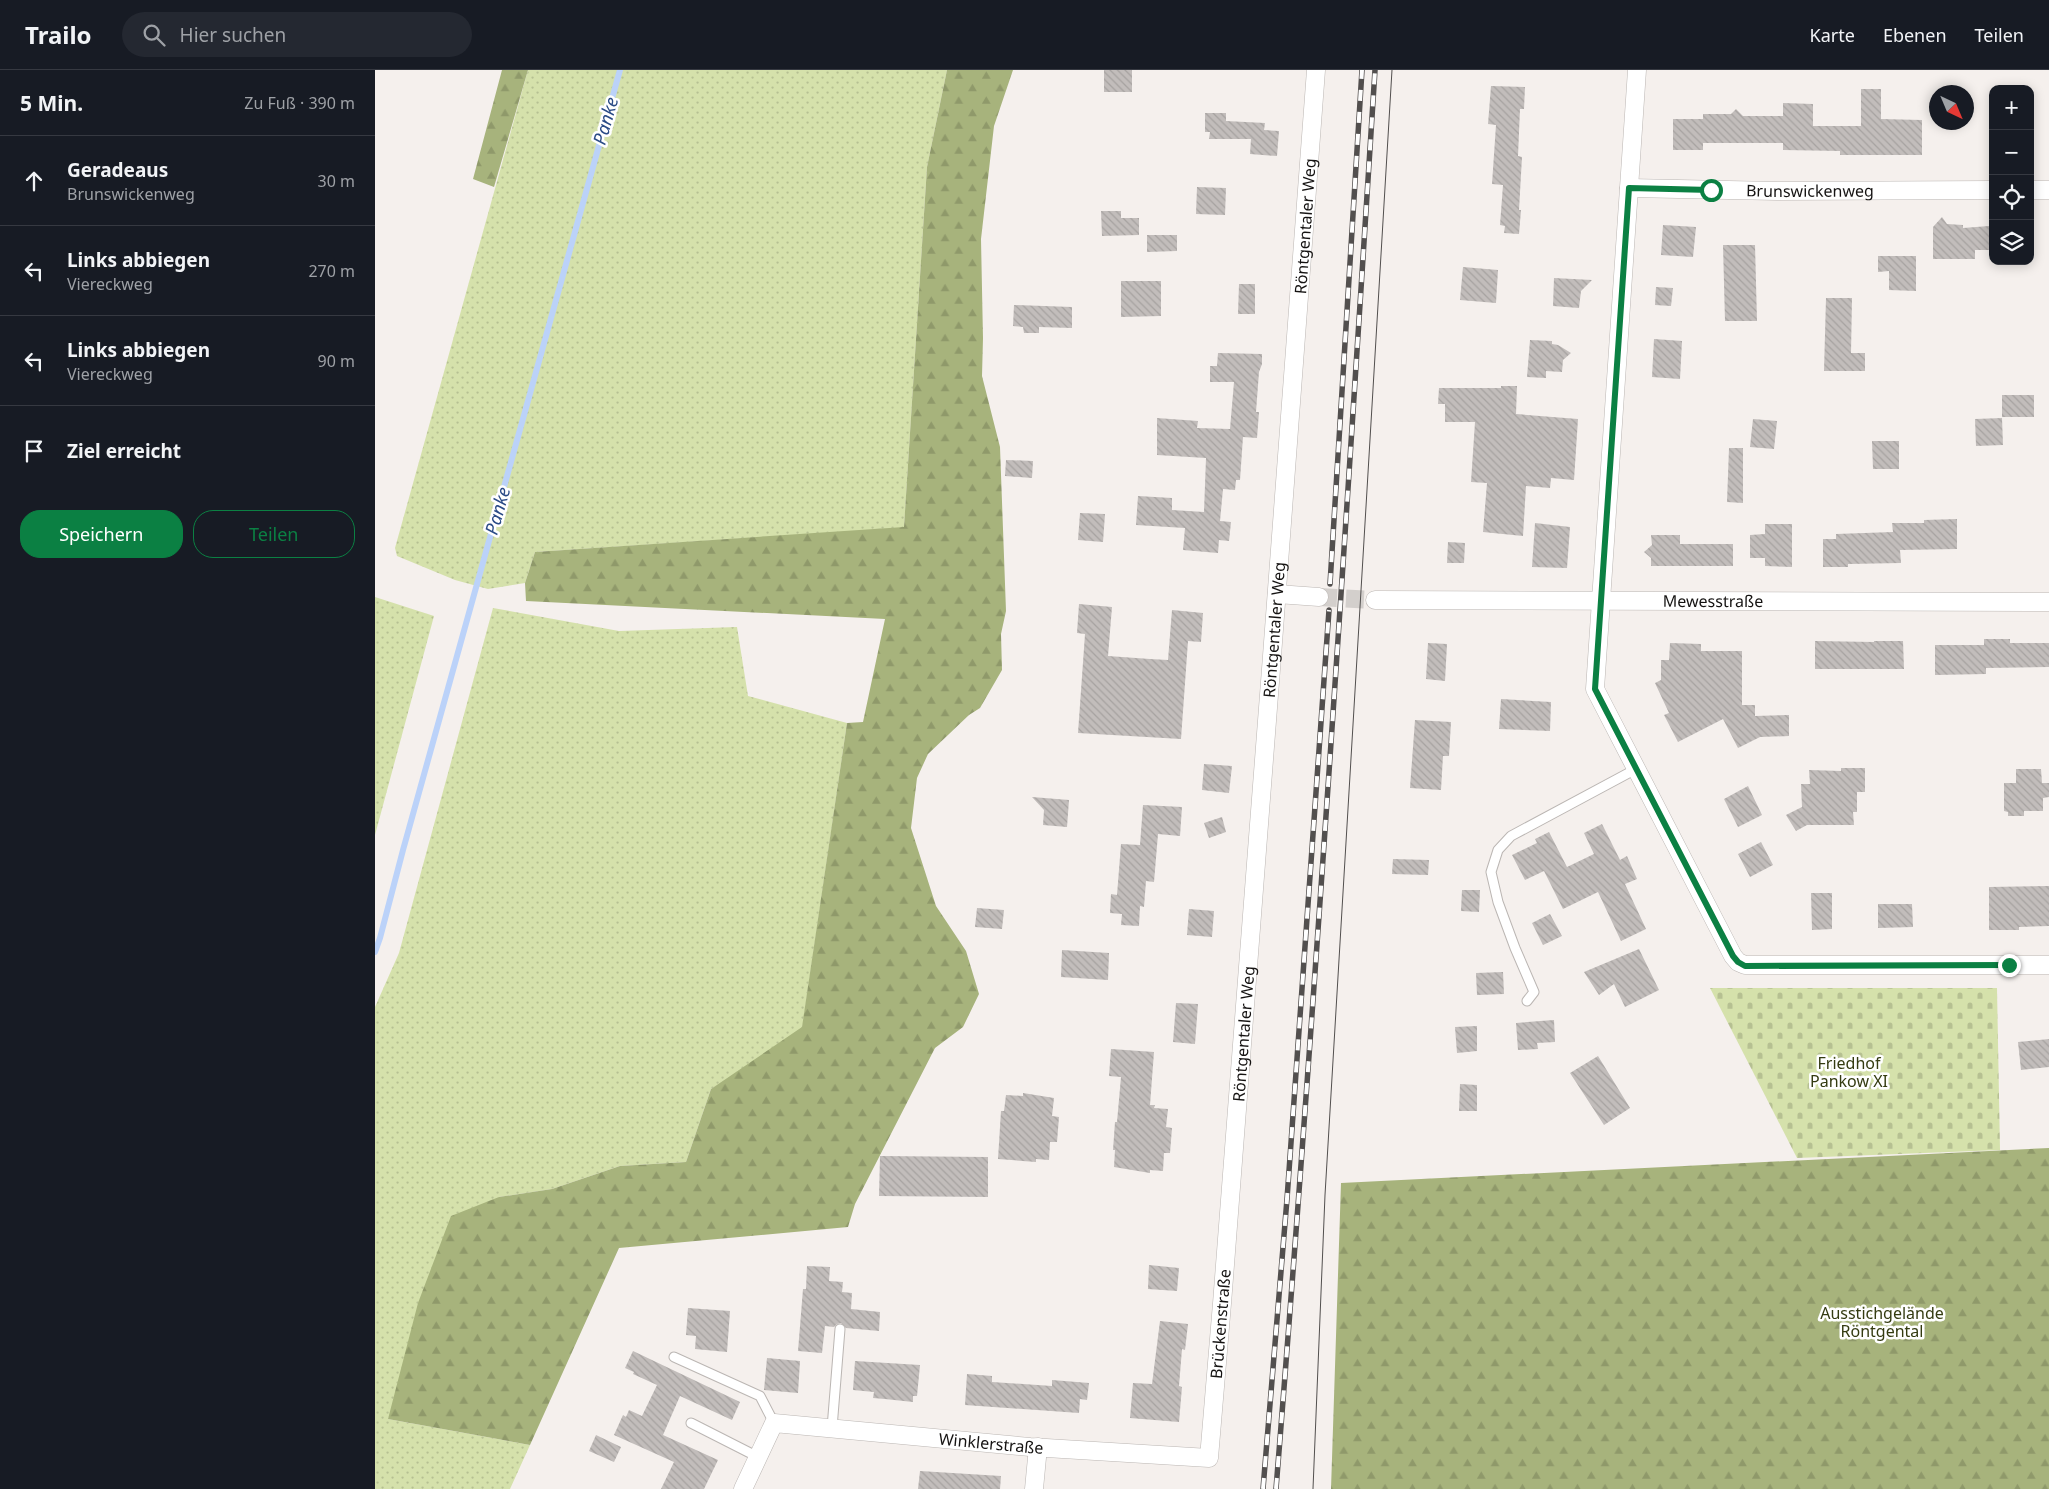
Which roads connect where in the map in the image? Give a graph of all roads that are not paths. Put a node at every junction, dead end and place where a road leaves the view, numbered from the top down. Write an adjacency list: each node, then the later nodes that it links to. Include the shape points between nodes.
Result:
1 (1316, 70): 7 (street, Röntgentaler Weg)
2 (1637, 70): 3 (street)
3 (1629, 188): 4 (street, Brunswickenweg); 10 (street)
4 (1989, 190)
5 (2034, 190): 6 (street)
6 (2049, 190)
7 (1277, 594): 8 (street); 15 (street, Röntgentaler Weg)
8 (1319, 597)
9 (1375, 600): 10 (street, Mewesstraße)
10 (1601, 601): 11 (street, Mewesstraße); 12 (street, via 1595,689)
11 (2049, 602)
12 (1636, 769): 13 (street, via 1733,956 1745,966); 14 (lane, via 1511,836 1497,850 1491,872 1498,902 1534,992)
13 (2049, 965)
14 (1527, 1001)
15 (1232, 1189): 23 (street, Brückenstraße)
16 (840, 1329): 20 (lane)
17 (674, 1357): 19 (lane, via 760,1396)
18 (691, 1423): 22 (lane)
19 (774, 1423): 20 (street, Winklerstraße); 22 (street)
20 (832, 1428): 21 (street, Winklerstraße)
21 (1038, 1447): 23 (street, Winklerstraße); 25 (street)
22 (758, 1457): 24 (street)
23 (1209, 1458)
24 (743, 1489)
25 (1034, 1489)

